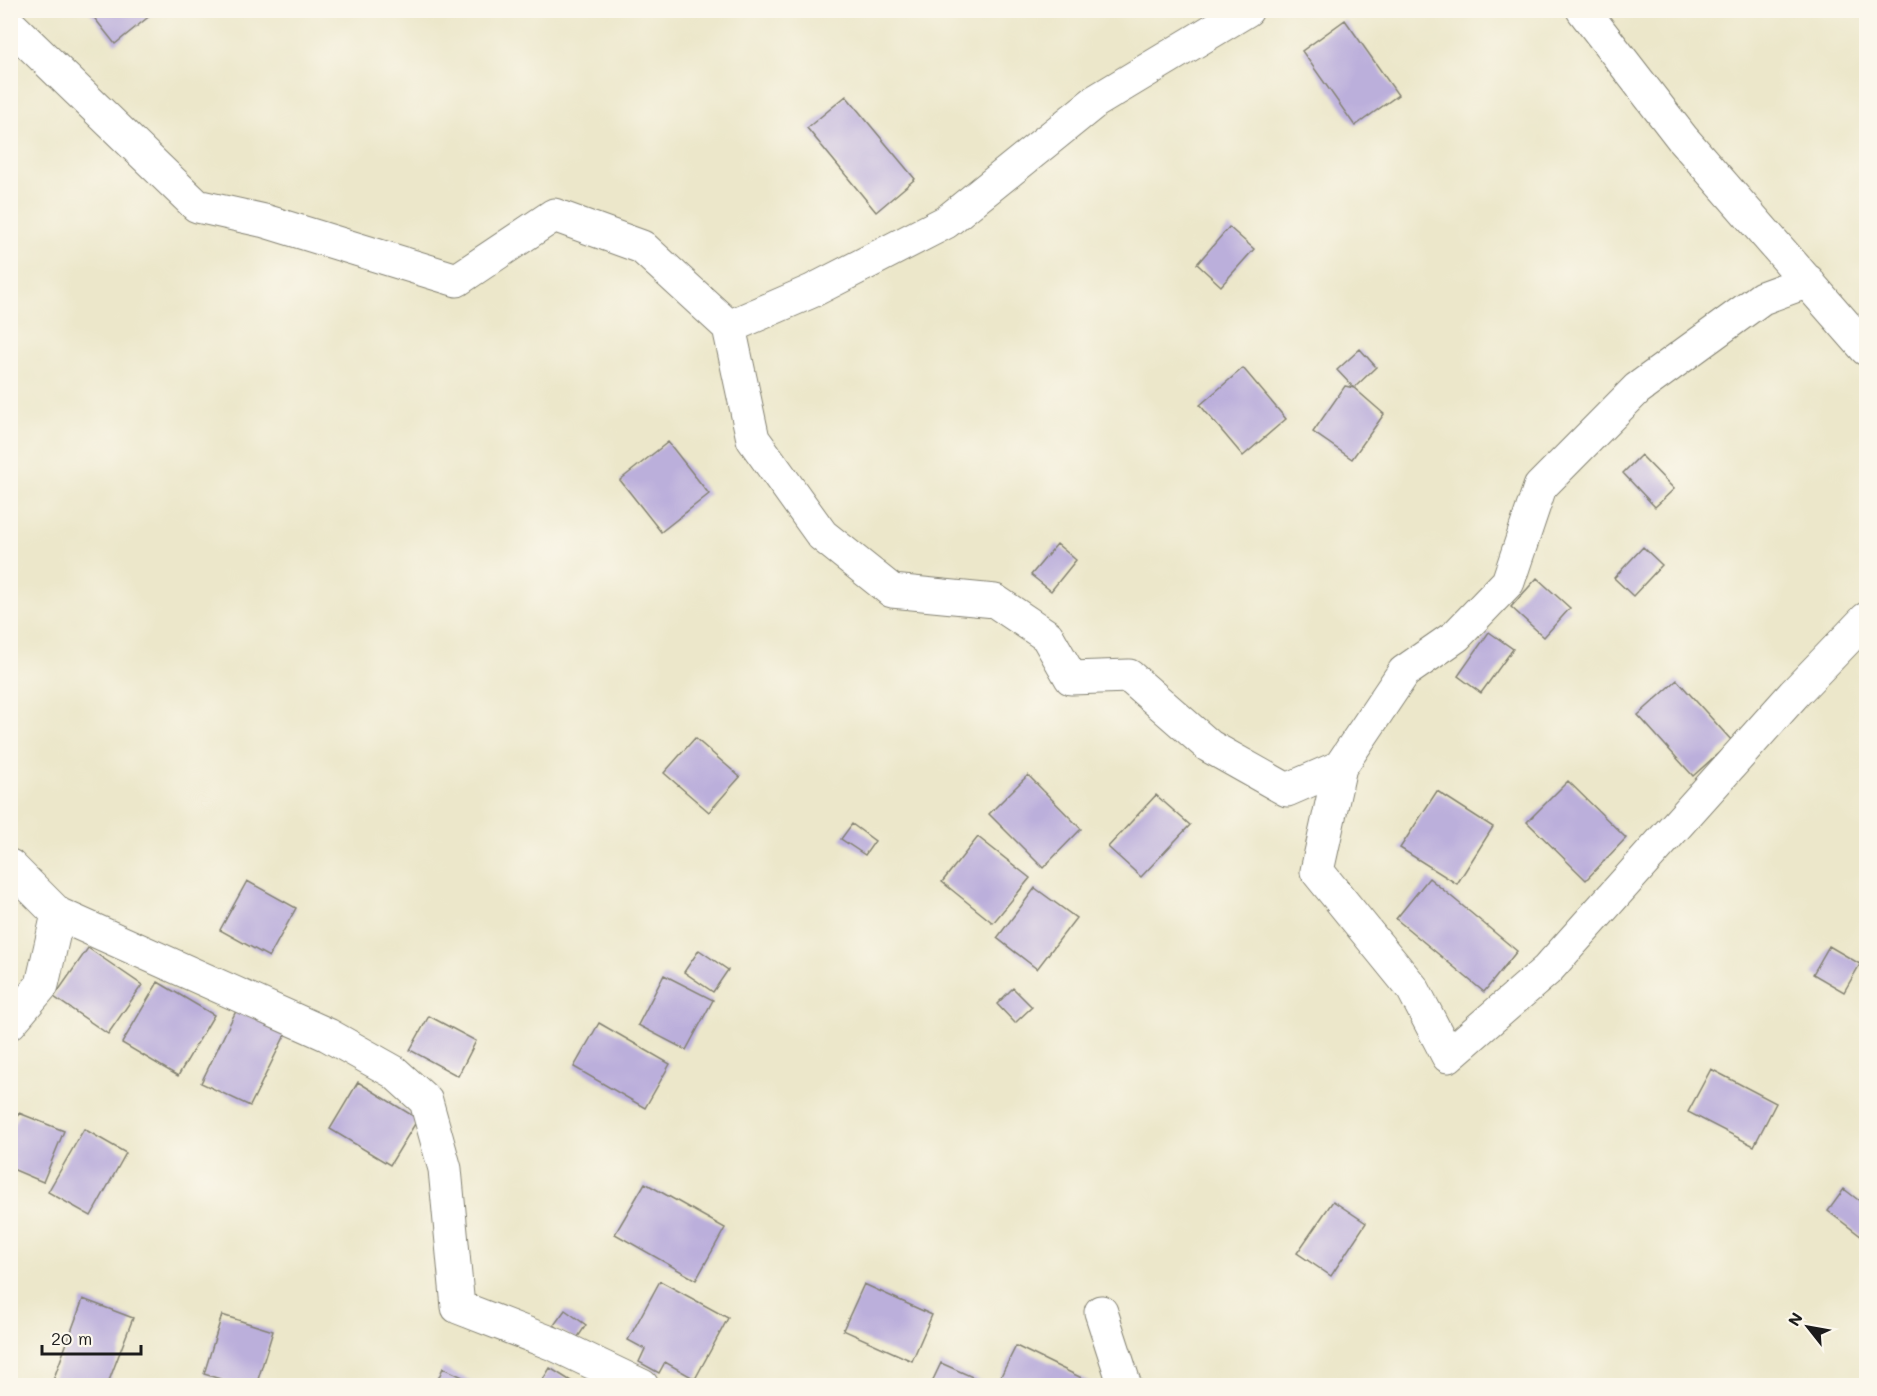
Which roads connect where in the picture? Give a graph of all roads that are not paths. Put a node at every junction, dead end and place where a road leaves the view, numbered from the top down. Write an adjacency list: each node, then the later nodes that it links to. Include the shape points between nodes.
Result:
1 (1247, 10): 5 (street, via 1096,101 945,222 812,291)
2 (1583, 10): 4 (street, via 1682,138)
3 (10, 25): 5 (street, via 197,206 265,220 457,280 554,214 642,247)
4 (1808, 281): 6 (street); 8 (street, via 1762,298 1637,389 1540,486 1508,582 1456,636 1404,672)
5 (729, 327): 8 (street, via 753,438 822,535 892,591 995,601 1047,636 1071,678 1130,676 1209,746 1287,790)
6 (1866, 348)
7 (1866, 619): 8 (street, via 1547,970 1448,1056 1413,989 1317,871)
8 (1340, 767)
9 (10, 866): 10 (street)
10 (58, 915): 11 (street, via 42,985); 13 (street, via 328,1035 394,1071 426,1101 445,1169 459,1307 556,1345)
11 (10, 1023)
12 (1101, 1312): 14 (street)
13 (642, 1386)
14 (1125, 1386)

